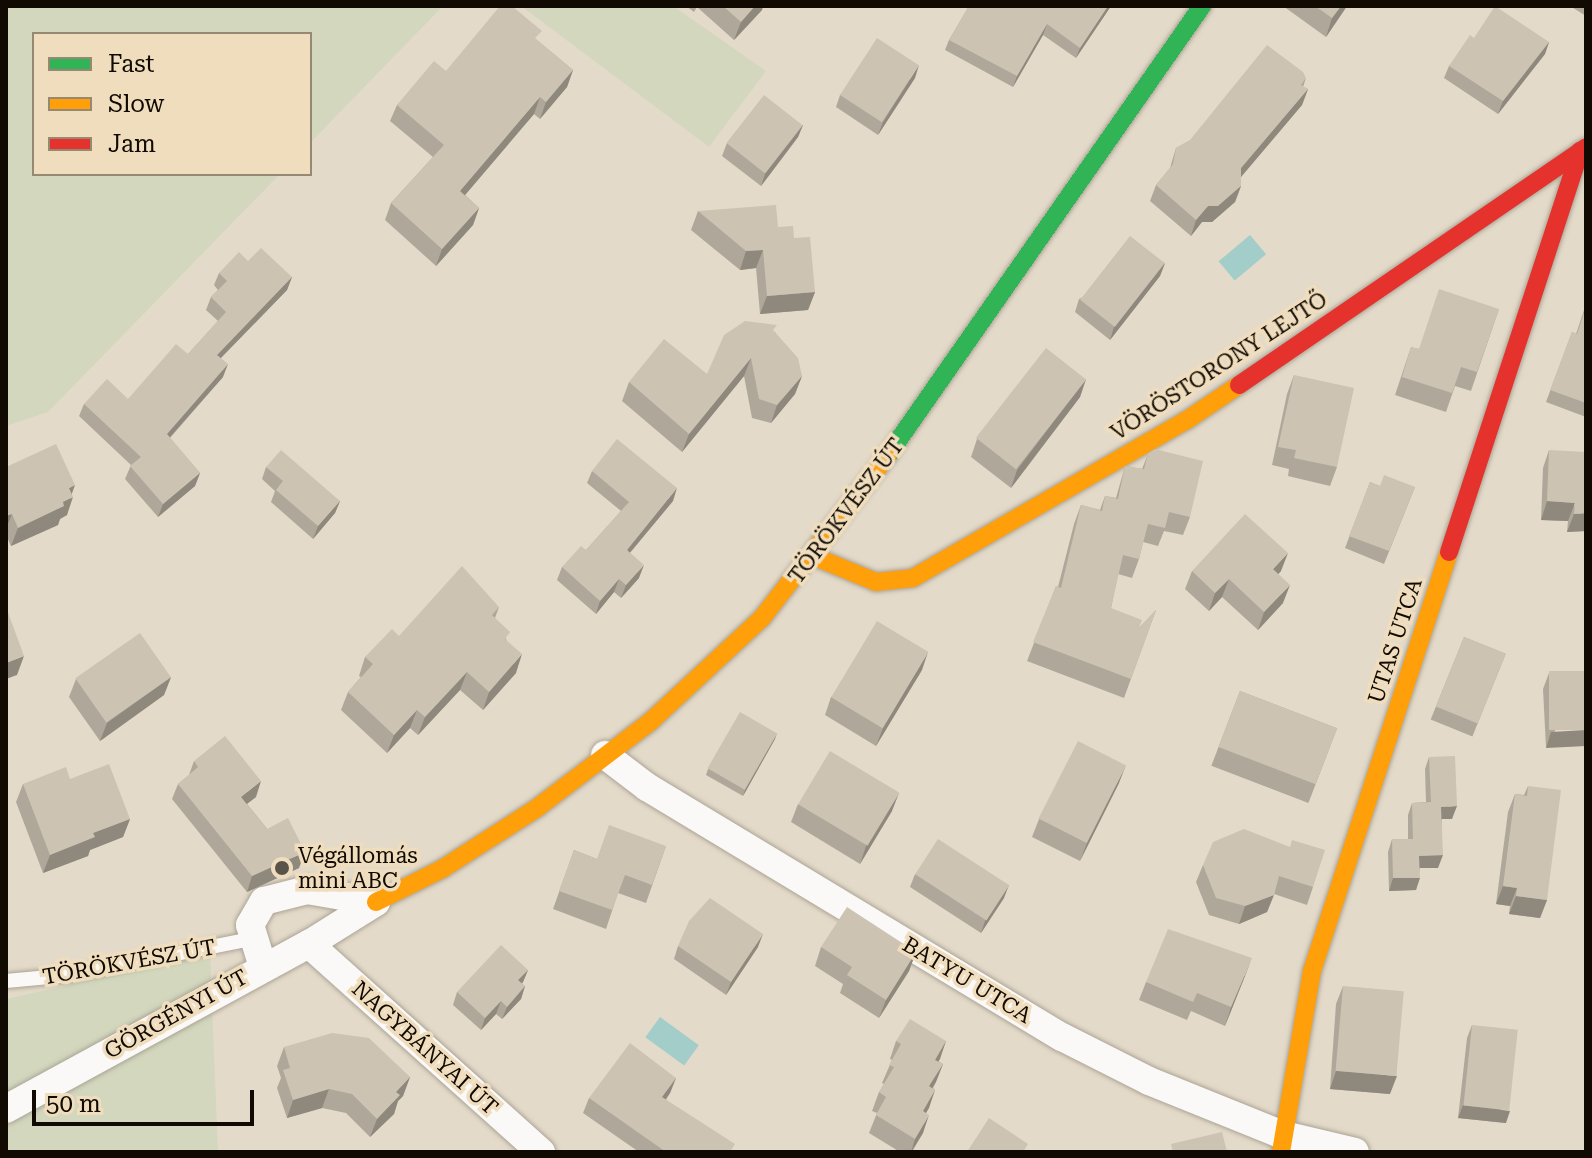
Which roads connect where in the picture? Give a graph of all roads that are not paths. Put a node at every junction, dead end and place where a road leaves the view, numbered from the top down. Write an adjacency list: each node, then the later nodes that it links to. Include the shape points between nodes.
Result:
1 (1202, 6): 3 (street, TÖRÖKVÉSZ ÚT)
2 (1583, 149): 3 (street, VÖRÖSTORONY LEJTŐ, via 1187,420 913,578 876,582); 11 (street, UTAS UTCA, via 1312,971)
3 (815, 557): 4 (street, TÖRÖKVÉSZ ÚT, via 707,672)
4 (605, 755): 5 (street, TÖRÖKVÉSZ ÚT, via 537,808 442,869); 11 (street, BATYU UTCA, via 647,787 1062,1037)
5 (376, 902): 6 (street, via 307,890 284,892 264,901 250,925); 7 (street, TÖRÖKVÉSZ ÚT)
6 (251, 939): 8 (street); 9 (lane, TÖRÖKVÉSZ ÚT, via 71,975)
7 (309, 944): 8 (street, TÖRÖKVÉSZ ÚT); 12 (street, NAGYBÁNYAI ÚT)
8 (263, 967): 10 (street, GÖRGÉNYI ÚT)
9 (6, 981)
10 (6, 1109)
11 (1281, 1143): 13 (street, BATYU UTCA)
12 (541, 1152)
13 (1355, 1152)

